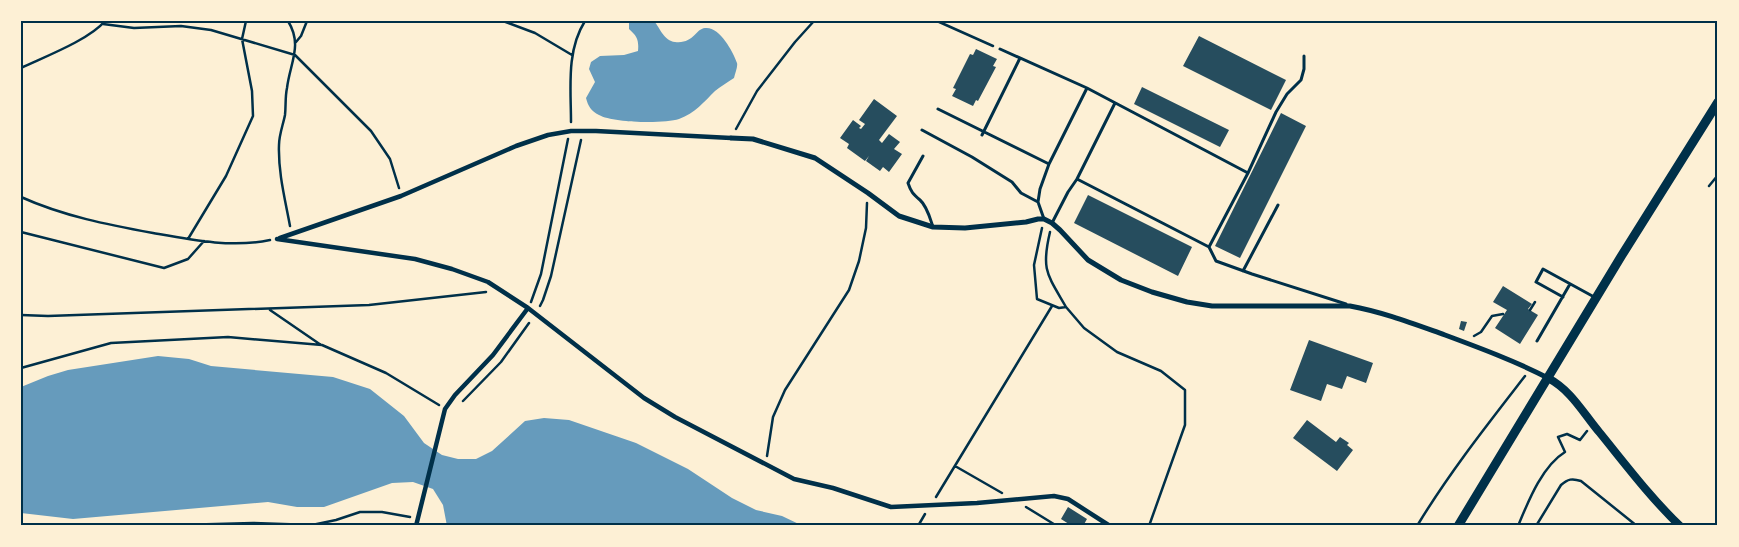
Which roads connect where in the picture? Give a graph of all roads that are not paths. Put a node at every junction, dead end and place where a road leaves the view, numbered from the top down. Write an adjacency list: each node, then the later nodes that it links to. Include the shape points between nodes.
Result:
1 (1000, 49): 3 (lane)
2 (1304, 56): 13 (lane, via 1301,80 1276,112)
3 (1020, 58): 4 (lane); 9 (lane)
4 (1087, 88): 6 (lane); 12 (lane)
5 (1718, 102): 24 (main road)
6 (1115, 103): 13 (lane); 14 (lane)
7 (938, 109): 9 (lane)
8 (922, 130): 15 (lane, via 972,157)
9 (983, 133): 12 (lane)
10 (731, 138): 19 (street, via 753,139 815,158 899,216); 26 (street, via 548,135 401,196 277,239 415,259 470,275)
11 (923, 156): 19 (lane, via 908,183 910,192 926,210)
12 (1049, 164): 15 (lane)
13 (1248, 172): 20 (lane)
14 (1077, 179): 18 (lane); 20 (lane)
15 (1038, 202): 17 (lane)
16 (1278, 205): 21 (lane)
17 (1044, 219): 18 (street); 19 (street, via 965,228)
18 (1052, 223): 25 (street, via 1088,260 1121,280 1187,302 1212,306)
19 (933, 228)
20 (1209, 248): 21 (lane, via 1216,261)
21 (1243, 271): 25 (lane)
22 (1570, 284): 23 (lane); 23 (lane, via 1543,270 1536,282); 24 (lane)
23 (1563, 297): 27 (lane)
24 (1596, 298): 28 (main road)
25 (1350, 306): 28 (street, via 1386,313)
26 (528, 308): 29 (street, via 493,355 444,409); 30 (street, via 644,398 794,479 891,507 1054,496 1068,499)
27 (1538, 341)
28 (1548, 378): 31 (main road); 32 (street, via 1572,395 1654,501)
29 (416, 526)
30 (1110, 526)
31 (1458, 526)
32 (1680, 526)

